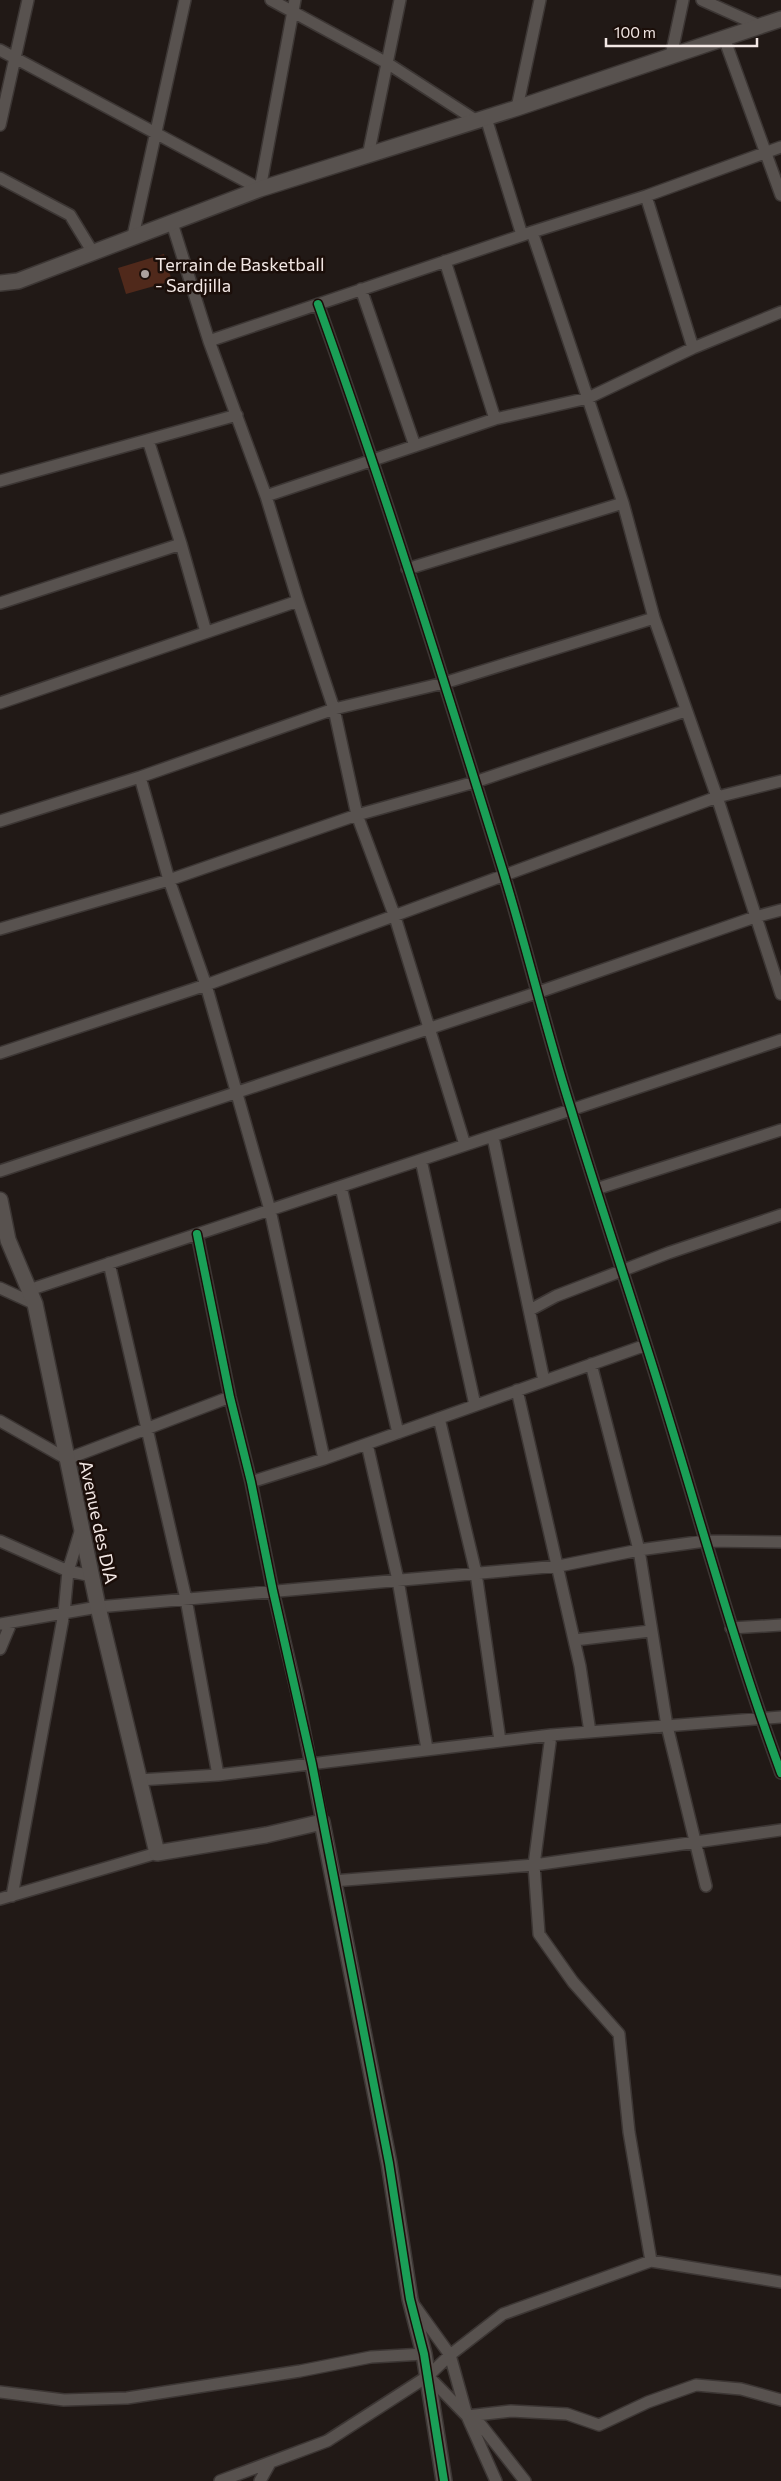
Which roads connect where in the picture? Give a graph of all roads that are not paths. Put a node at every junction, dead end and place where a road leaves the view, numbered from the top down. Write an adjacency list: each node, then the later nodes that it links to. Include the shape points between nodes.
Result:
1 (28, 0): 15 (street)
2 (184, 0): 20 (street)
3 (271, 0): 9 (street)
4 (295, 0): 9 (street)
5 (400, 0): 16 (street)
6 (540, 0): 17 (street)
7 (683, 0): 14 (street)
8 (702, 0): 11 (street)
9 (293, 12): 16 (street); 25 (street)
10 (781, 19): 11 (street)
11 (760, 26): 12 (street)
12 (724, 38): 14 (street); 22 (street)
13 (0, 50): 15 (street)
14 (672, 56): 17 (street)
15 (16, 60): 19 (street); 20 (street)
16 (387, 63): 18 (street); 23 (street)
17 (517, 108): 18 (street)
18 (482, 120): 23 (street); 29 (street)
19 (0, 125)
20 (157, 133): 25 (street); 30 (street)
21 (781, 147): 22 (street)
22 (766, 152): 26 (street); 27 (street)
23 (368, 156): 25 (street)
24 (0, 178): 31 (street, via 70,215)
25 (260, 189): 28 (street)
26 (781, 195)
27 (646, 196): 29 (street); 38 (street)
28 (172, 223): 30 (street); 37 (street)
29 (527, 233): 32 (street); 39 (street)
30 (133, 236): 31 (street)
31 (92, 251): 33 (street, via 18,281)
32 (445, 261): 34 (street); 41 (street)
33 (0, 283)
34 (361, 289): 35 (street); 43 (street)
35 (318, 304): 37 (street); 44 (street)
36 (781, 312): 38 (street)
37 (209, 340): 40 (street)
38 (693, 348): 39 (street)
39 (588, 398): 41 (street); 47 (street)
40 (237, 415): 42 (street); 46 (street)
41 (495, 419): 43 (street)
42 (148, 440): 45 (street); 48 (street)
43 (415, 446): 44 (street)
44 (374, 460): 46 (street); 49 (street)
45 (0, 481)
46 (266, 496): 50 (street)
47 (623, 503): 49 (street); 52 (street)
48 (181, 544): 51 (street); 53 (street)
49 (407, 569): 54 (street)
50 (298, 601): 53 (street); 56 (street)
51 (0, 603)
52 (654, 618): 54 (street); 57 (street)
53 (206, 632): 55 (street)
54 (444, 683): 56 (street); 60 (street)
55 (0, 703)
56 (334, 709): 58 (street); 62 (street)
57 (685, 711): 60 (street); 61 (street)
58 (140, 777): 63 (street); 65 (street)
59 (781, 781): 61 (street)
60 (474, 782): 62 (street); 64 (street)
61 (717, 797): 64 (street); 68 (street)
62 (357, 815): 65 (street); 67 (street)
63 (0, 821)
64 (504, 874): 67 (street); 71 (street)
65 (170, 880): 69 (street); 70 (street)
66 (781, 910): 68 (street)
67 (395, 917): 70 (street); 73 (street)
68 (755, 917): 71 (street); 72 (street)
69 (0, 929)
70 (206, 985): 75 (street); 76 (street)
71 (536, 993): 73 (street); 77 (street)
72 (781, 994)
73 (428, 1030): 76 (street); 80 (street)
74 (781, 1040): 77 (street)
75 (0, 1053)
76 (235, 1093): 82 (street); 86 (street)
77 (571, 1109): 79 (street); 84 (street)
78 (781, 1130): 84 (street)
79 (493, 1137): 80 (street); 94 (street)
80 (465, 1146): 81 (street)
81 (420, 1160): 83 (street); 100 (street)
82 (0, 1171)
83 (341, 1187): 86 (street); 104 (street)
84 (596, 1190): 91 (street)
85 (0, 1200): 89 (street, Avenue des DIA)
86 (270, 1210): 88 (street); 107 (street)
87 (781, 1215): 91 (street)
88 (197, 1234): 90 (street); 99 (street)
89 (4, 1245): 93 (street, Avenue des DIA)
90 (109, 1263): 93 (street); 103 (street)
91 (622, 1271): 94 (street, via 556,1296); 95 (street)
92 (0, 1288): 93 (street)
93 (32, 1297): 106 (street, Avenue des DIA)
94 (530, 1310): 97 (street)
95 (646, 1345): 96 (street); 111 (street)
96 (592, 1364): 97 (street); 113 (street)
97 (544, 1381): 98 (street)
98 (517, 1390): 100 (street); 114 (street)
99 (230, 1397): 103 (street); 108 (street)
100 (475, 1405): 101 (street)
101 (438, 1418): 104 (street); 116 (street)
102 (0, 1421): 106 (street)
103 (148, 1429): 106 (street); 120 (street)
104 (398, 1432): 105 (street)
105 (366, 1444): 107 (street); 118 (street)
106 (67, 1459): 109 (street, Avenue des DIA)
107 (324, 1459): 108 (street)
108 (251, 1482): 119 (street)
109 (81, 1527): 115 (street); 117 (street, Avenue des DIA)
110 (0, 1541): 115 (street)
111 (705, 1542): 112 (street); 113 (street); 125 (street)
112 (781, 1542)
113 (639, 1550): 114 (street); 126 (street)
114 (559, 1566): 116 (street); 127 (street)
115 (68, 1570): 117 (street); 122 (street)
116 (476, 1573): 118 (street); 134 (street)
117 (92, 1576): 121 (street, Avenue des DIA)
118 (398, 1580): 119 (street); 135 (street)
119 (273, 1591): 120 (street); 136 (street)
120 (186, 1599): 121 (street); 138 (street)
121 (98, 1608): 122 (street); 139 (street, Avenue des DIA)
122 (64, 1614): 123 (street); 147 (street)
123 (6, 1624): 128 (street)
124 (781, 1625): 125 (street)
125 (731, 1628): 130 (street)
126 (650, 1632): 127 (street); 131 (street)
127 (575, 1640): 132 (street)
128 (0, 1649)
129 (781, 1718): 130 (street)
130 (761, 1719): 131 (street); 137 (street)
131 (667, 1726): 132 (street); 142 (street)
132 (590, 1732): 133 (street)
133 (551, 1735): 134 (street); 144 (street)
134 (500, 1741): 135 (street)
135 (427, 1749): 136 (street)
136 (312, 1764): 138 (street); 140 (street)
137 (781, 1773)
138 (218, 1775): 139 (street)
139 (139, 1780): 143 (street, Avenue des DIA)
140 (322, 1822): 143 (street); 145 (street)
141 (781, 1830): 142 (street)
142 (696, 1843): 144 (street); 146 (street)
143 (157, 1853): 147 (street)
144 (534, 1865): 145 (street); 149 (street, via 539,1934 573,1982 619,2034 629,2132)
145 (333, 1881): 151 (street, via 389,2164)
146 (706, 1886)
147 (12, 1896): 148 (street)
148 (0, 1900)
149 (651, 2261): 150 (street); 153 (street, via 503,2314)
150 (781, 2282)
151 (410, 2299): 152 (street); 153 (street)
152 (424, 2354): 154 (street); 155 (street, via 370,2357 127,2398 64,2400)
153 (450, 2355): 154 (street); 157 (street)
154 (428, 2376): 157 (street); 158 (street, via 327,2441); 161 (street)
155 (0, 2392)
156 (781, 2400): 157 (street, via 742,2389 696,2385 648,2402 599,2425 567,2414 511,2411)
157 (468, 2416): 162 (street); 163 (street, via 481,2424)
158 (270, 2463): 159 (street); 160 (street)
159 (220, 2481)
160 (260, 2481)
161 (444, 2481)
162 (496, 2481)
163 (525, 2481)

